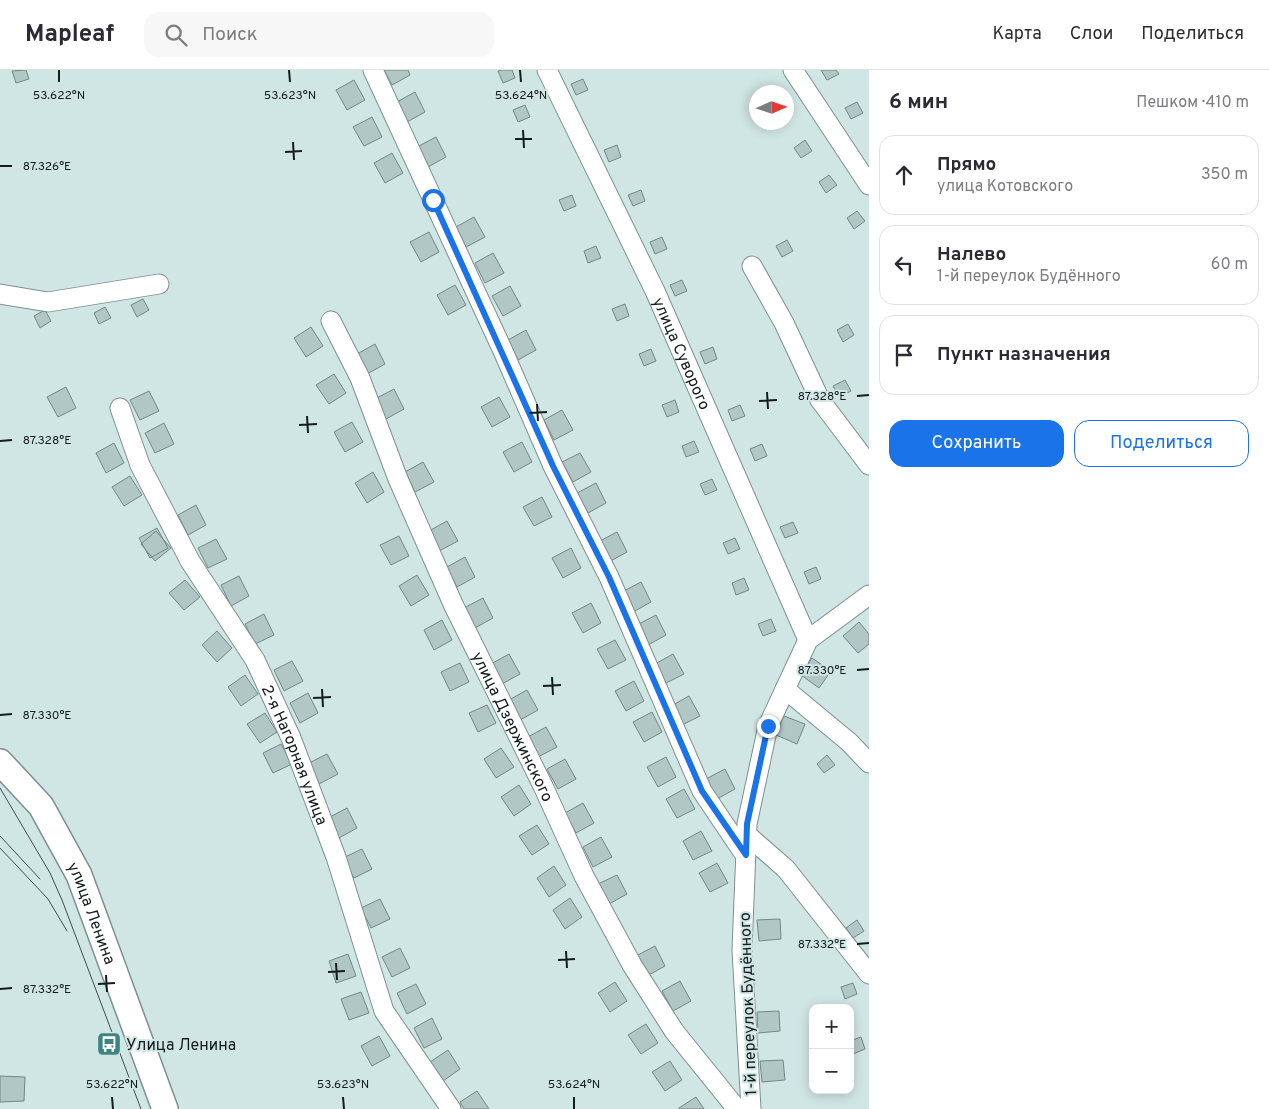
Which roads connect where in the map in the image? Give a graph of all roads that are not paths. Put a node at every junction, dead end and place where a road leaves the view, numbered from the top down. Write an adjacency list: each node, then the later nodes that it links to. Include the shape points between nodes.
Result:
1 (373, 70): 17 (street, via 553,466 609,577 702,791)
2 (548, 70): 12 (street, улица Суворого, via 655,291)
3 (794, 70): 4 (street)
4 (869, 185)
5 (752, 266): 10 (street, via 784,323 820,400)
6 (159, 284): 7 (street, via 48,302)
7 (0, 294)
8 (331, 321): 21 (street, улица Дзержинского, via 360,378 398,479 453,604 584,876 632,965 674,1031)
9 (120, 408): 20 (street, 2-я Нагорная улица, via 140,465 190,561 255,660 291,738 336,857 384,1011)
10 (869, 465)
11 (869, 595): 12 (street)
12 (808, 640): 13 (street, 1-й переулок Будённого)
13 (784, 689): 15 (street, via 849,742); 16 (street, 1-й переулок Будённого, via 768,726)
14 (0, 762): 19 (main road, улица Ленина, via 41,806 78,875)
15 (869, 763)
16 (746, 834): 17 (street, 1-й переулок Будённого); 18 (street, via 786,869)
17 (746, 855): 22 (street, 1-й переулок Будённого, via 742,950)
18 (869, 974)
19 (165, 1109)
20 (451, 1109)
21 (738, 1109)
22 (750, 1109)

